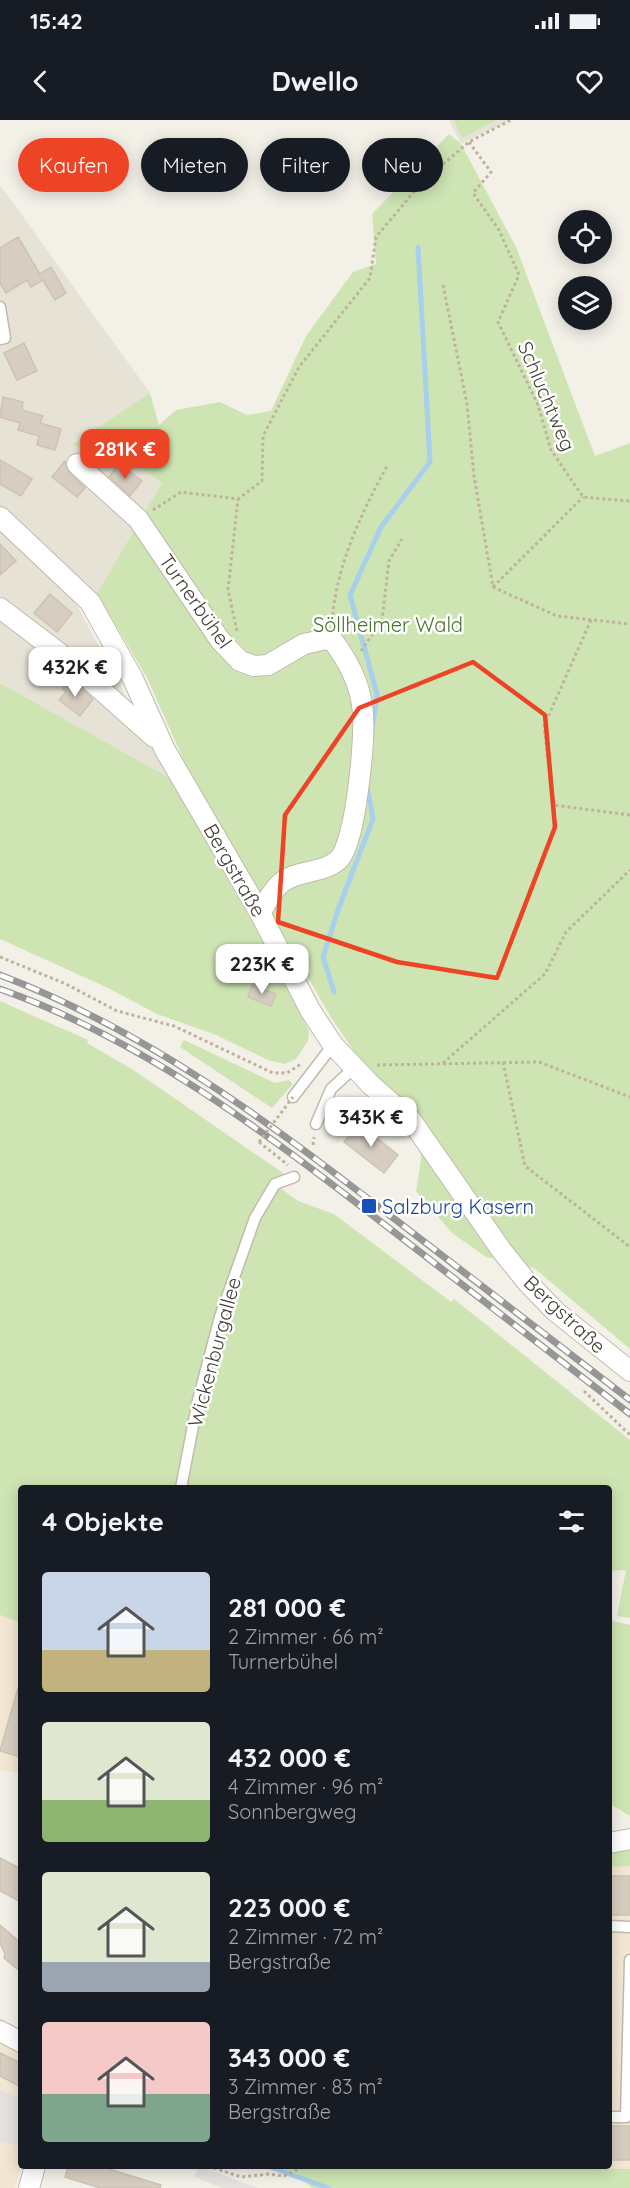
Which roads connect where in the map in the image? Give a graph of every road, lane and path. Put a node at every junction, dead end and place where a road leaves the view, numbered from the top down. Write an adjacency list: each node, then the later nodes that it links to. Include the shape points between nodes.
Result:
1 (511, 120): 2 (path)
2 (469, 142): 8 (path, Schluchtweg, via 491,172 473,193 499,230 519,276 498,322 538,405 551,450); 9 (path, via 423,181 376,237 370,278 299,368 263,436 262,481)
3 (443, 285): 14 (path, via 467,404 474,476)
4 (0, 307): 5 (lane, via 6,329 5,338)
5 (0, 339)
6 (77, 464): 12 (street, Turnerbühel)
7 (387, 466): 19 (path, via 344,556)
8 (583, 497): 10 (path); 14 (path)
9 (238, 499): 12 (path, via 181,492); 18 (path, via 228,590)
10 (630, 501)
11 (0, 518): 21 (street, Bergstraße, via 90,602 133,679)
12 (138, 519): 19 (street, Turnerbühel, via 220,640 240,661 268,665 304,644)
13 (402, 539): 20 (path, via 389,561 382,620)
14 (493, 587): 16 (path, via 557,616)
15 (0, 608): 21 (street, via 125,709)
16 (591, 620): 17 (path); 22 (path, via 544,726 553,805)
17 (630, 624)
18 (237, 632)
19 (331, 638): 20 (street)
20 (351, 665): 24 (street, via 363,712 360,777 349,839 339,858 325,867 299,873 280,883)
21 (165, 750): 24 (street, Bergstraße)
22 (630, 815)
23 (630, 870): 29 (path, via 566,932 545,974)
24 (260, 913): 26 (street, Bergstraße, via 310,1010)
25 (0, 957): 27 (path, via 66,984 117,1011 174,1026 273,1073 287,1073)
26 (333, 1045): 30 (street, Bergstraße); 31 (lane)
27 (304, 1062)
28 (503, 1062): 29 (path); 32 (path, via 538,1062); 35 (path, via 525,1166)
29 (442, 1064): 30 (path)
30 (355, 1067): 33 (lane, via 331,1089); 36 (street, Bergstraße, via 411,1120 527,1282 555,1311)
31 (293, 1097): 34 (path, bridge, via 259,1142)
32 (630, 1097)
33 (316, 1124)
34 (294, 1173): 39 (lane, Wickenburgallee, via 275,1184 255,1218 220,1317)
35 (630, 1247)
36 (630, 1371)
37 (584, 1391): 38 (path)
38 (630, 1435)
39 (182, 1485)
40 (630, 1839): 41 (street)
41 (612, 1842)
42 (612, 1926): 43 (lane)
43 (630, 1927)
44 (630, 1960): 47 (lane)
45 (0, 2031): 46 (street)
46 (18, 2040)
47 (629, 2042): 48 (lane, via 626,2117)
48 (612, 2117)
49 (34, 2169): 52 (street)
50 (217, 2169): 51 (path, via 241,2177 284,2176)
51 (298, 2169)
52 (29, 2188)

